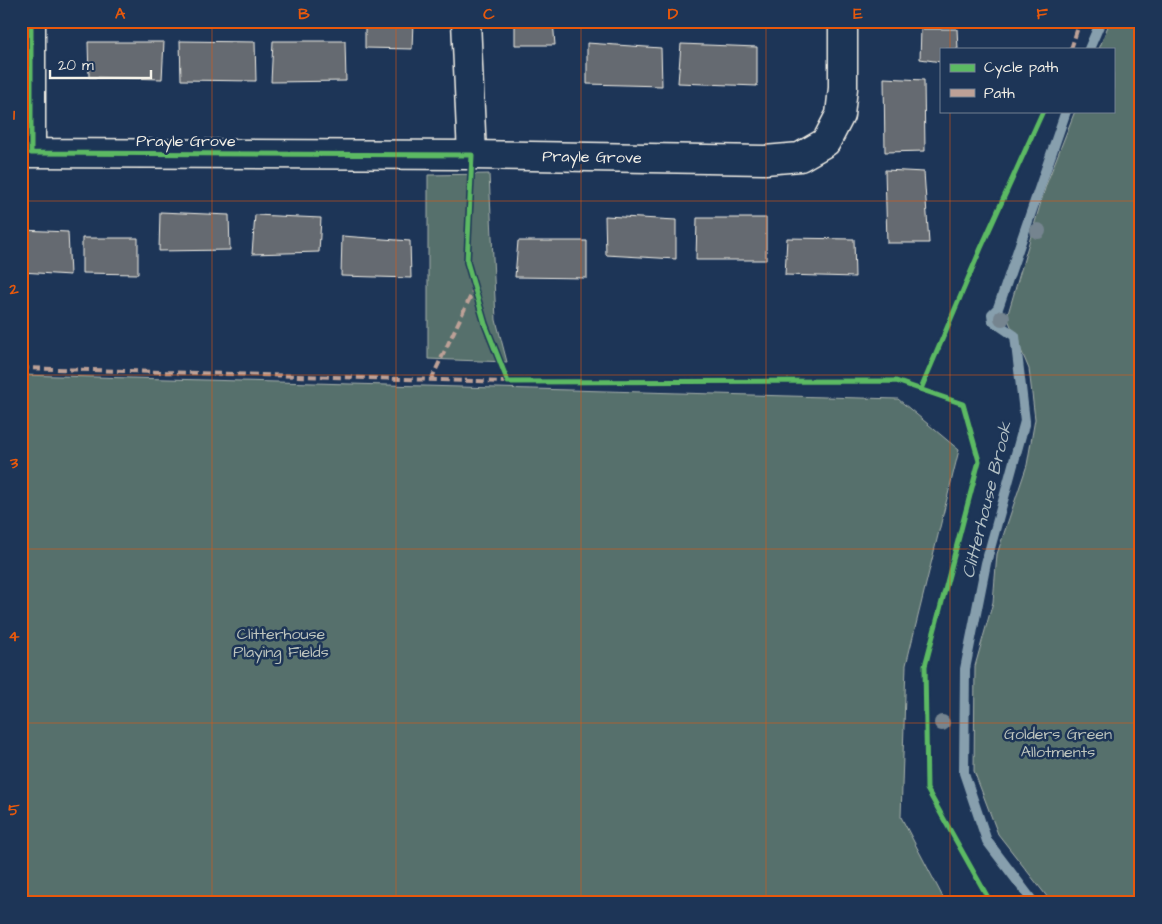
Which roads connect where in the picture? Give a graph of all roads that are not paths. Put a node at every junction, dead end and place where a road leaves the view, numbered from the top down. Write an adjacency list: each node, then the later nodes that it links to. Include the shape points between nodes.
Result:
1 (31, 21): 4 (street, Prayle Grove, via 31,153)
2 (466, 21): 4 (street)
3 (843, 21): 4 (street, Prayle Grove, via 840,115 826,142 800,157 765,160)
4 (472, 155)

